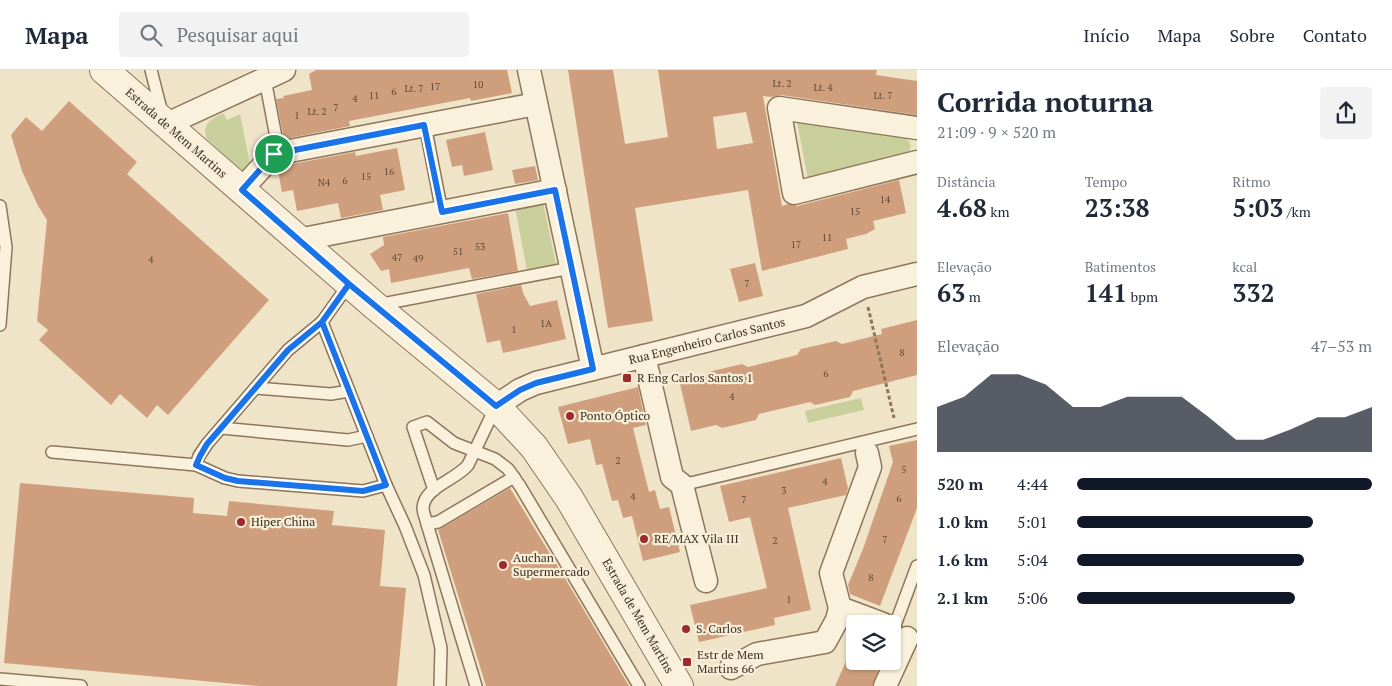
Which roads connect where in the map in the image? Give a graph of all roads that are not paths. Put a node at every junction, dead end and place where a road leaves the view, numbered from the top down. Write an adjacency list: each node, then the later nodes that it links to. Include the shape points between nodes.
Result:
1 (104, 70): 6 (street, Estrada de Mem Martins)
2 (151, 70): 6 (lane)
3 (529, 70): 5 (street)
4 (275, 74): 6 (street); 9 (lane)
5 (536, 104): 7 (street); 12 (street)
6 (165, 125): 11 (street, Estrada de Mem Martins)
7 (424, 125): 9 (street); 14 (lane)
8 (917, 128): 10 (street, via 779,108 794,193)
9 (279, 153): 11 (street, via 274,154)
10 (917, 162)
11 (242, 190): 15 (street, Estrada de Mem Martins)
12 (555, 190): 14 (street); 16 (street)
13 (0, 206): 21 (lane, via 6,247)
14 (442, 212): 15 (street)
15 (298, 240): 18 (street, Estrada de Mem Martins)
16 (571, 268): 19 (lane); 23 (street)
17 (917, 274): 22 (street, Rua Engenheiro Carlos Santos, via 863,287 806,316)
18 (349, 284): 19 (street, Estrada de Mem Martins); 20 (lane)
19 (374, 305): 26 (street, Estrada de Mem Martins)
20 (322, 322): 24 (lane, via 288,350); 25 (lane)
21 (0, 325)
22 (644, 356): 23 (street, Rua Engenheiro Carlos Santos); 36 (street, via 672,477)
23 (593, 369): 26 (street, Rua Engenheiro Carlos Santos, via 536,383)
24 (256, 388): 25 (lane, via 330,394); 27 (lane)
25 (349, 391): 29 (lane)
26 (496, 406): 30 (lane); 51 (street, Estrada de Mem Martins, via 534,447 559,482)
27 (221, 428): 29 (lane, via 348,440); 33 (lane, via 203,450)
28 (917, 429): 36 (lane)
29 (367, 436): 35 (lane)
30 (474, 451): 34 (lane, via 495,458); 37 (lane, via 462,472); 37 (lane, via 454,443 427,422 413,427)
31 (52, 452): 33 (lane)
32 (867, 453): 41 (street, via 870,468 831,573)
33 (196, 465): 35 (lane, via 238,481 363,491)
34 (514, 477): 38 (lane, via 438,522); 50 (lane)
35 (386, 485): 48 (lane, via 424,575 441,648)
36 (682, 485): 40 (street)
37 (434, 490): 38 (lane, via 428,494 424,508)
38 (426, 524): 49 (lane)
39 (917, 566): 43 (lane)
40 (706, 581)
41 (840, 608): 42 (street); 44 (street, via 825,642 758,654)
42 (857, 615)
43 (901, 626)
44 (731, 668)
45 (890, 670): 52 (street)
46 (0, 679): 47 (lane)
47 (81, 686)
48 (440, 686)
49 (476, 686)
50 (638, 686)
51 (679, 686)
52 (886, 686)

